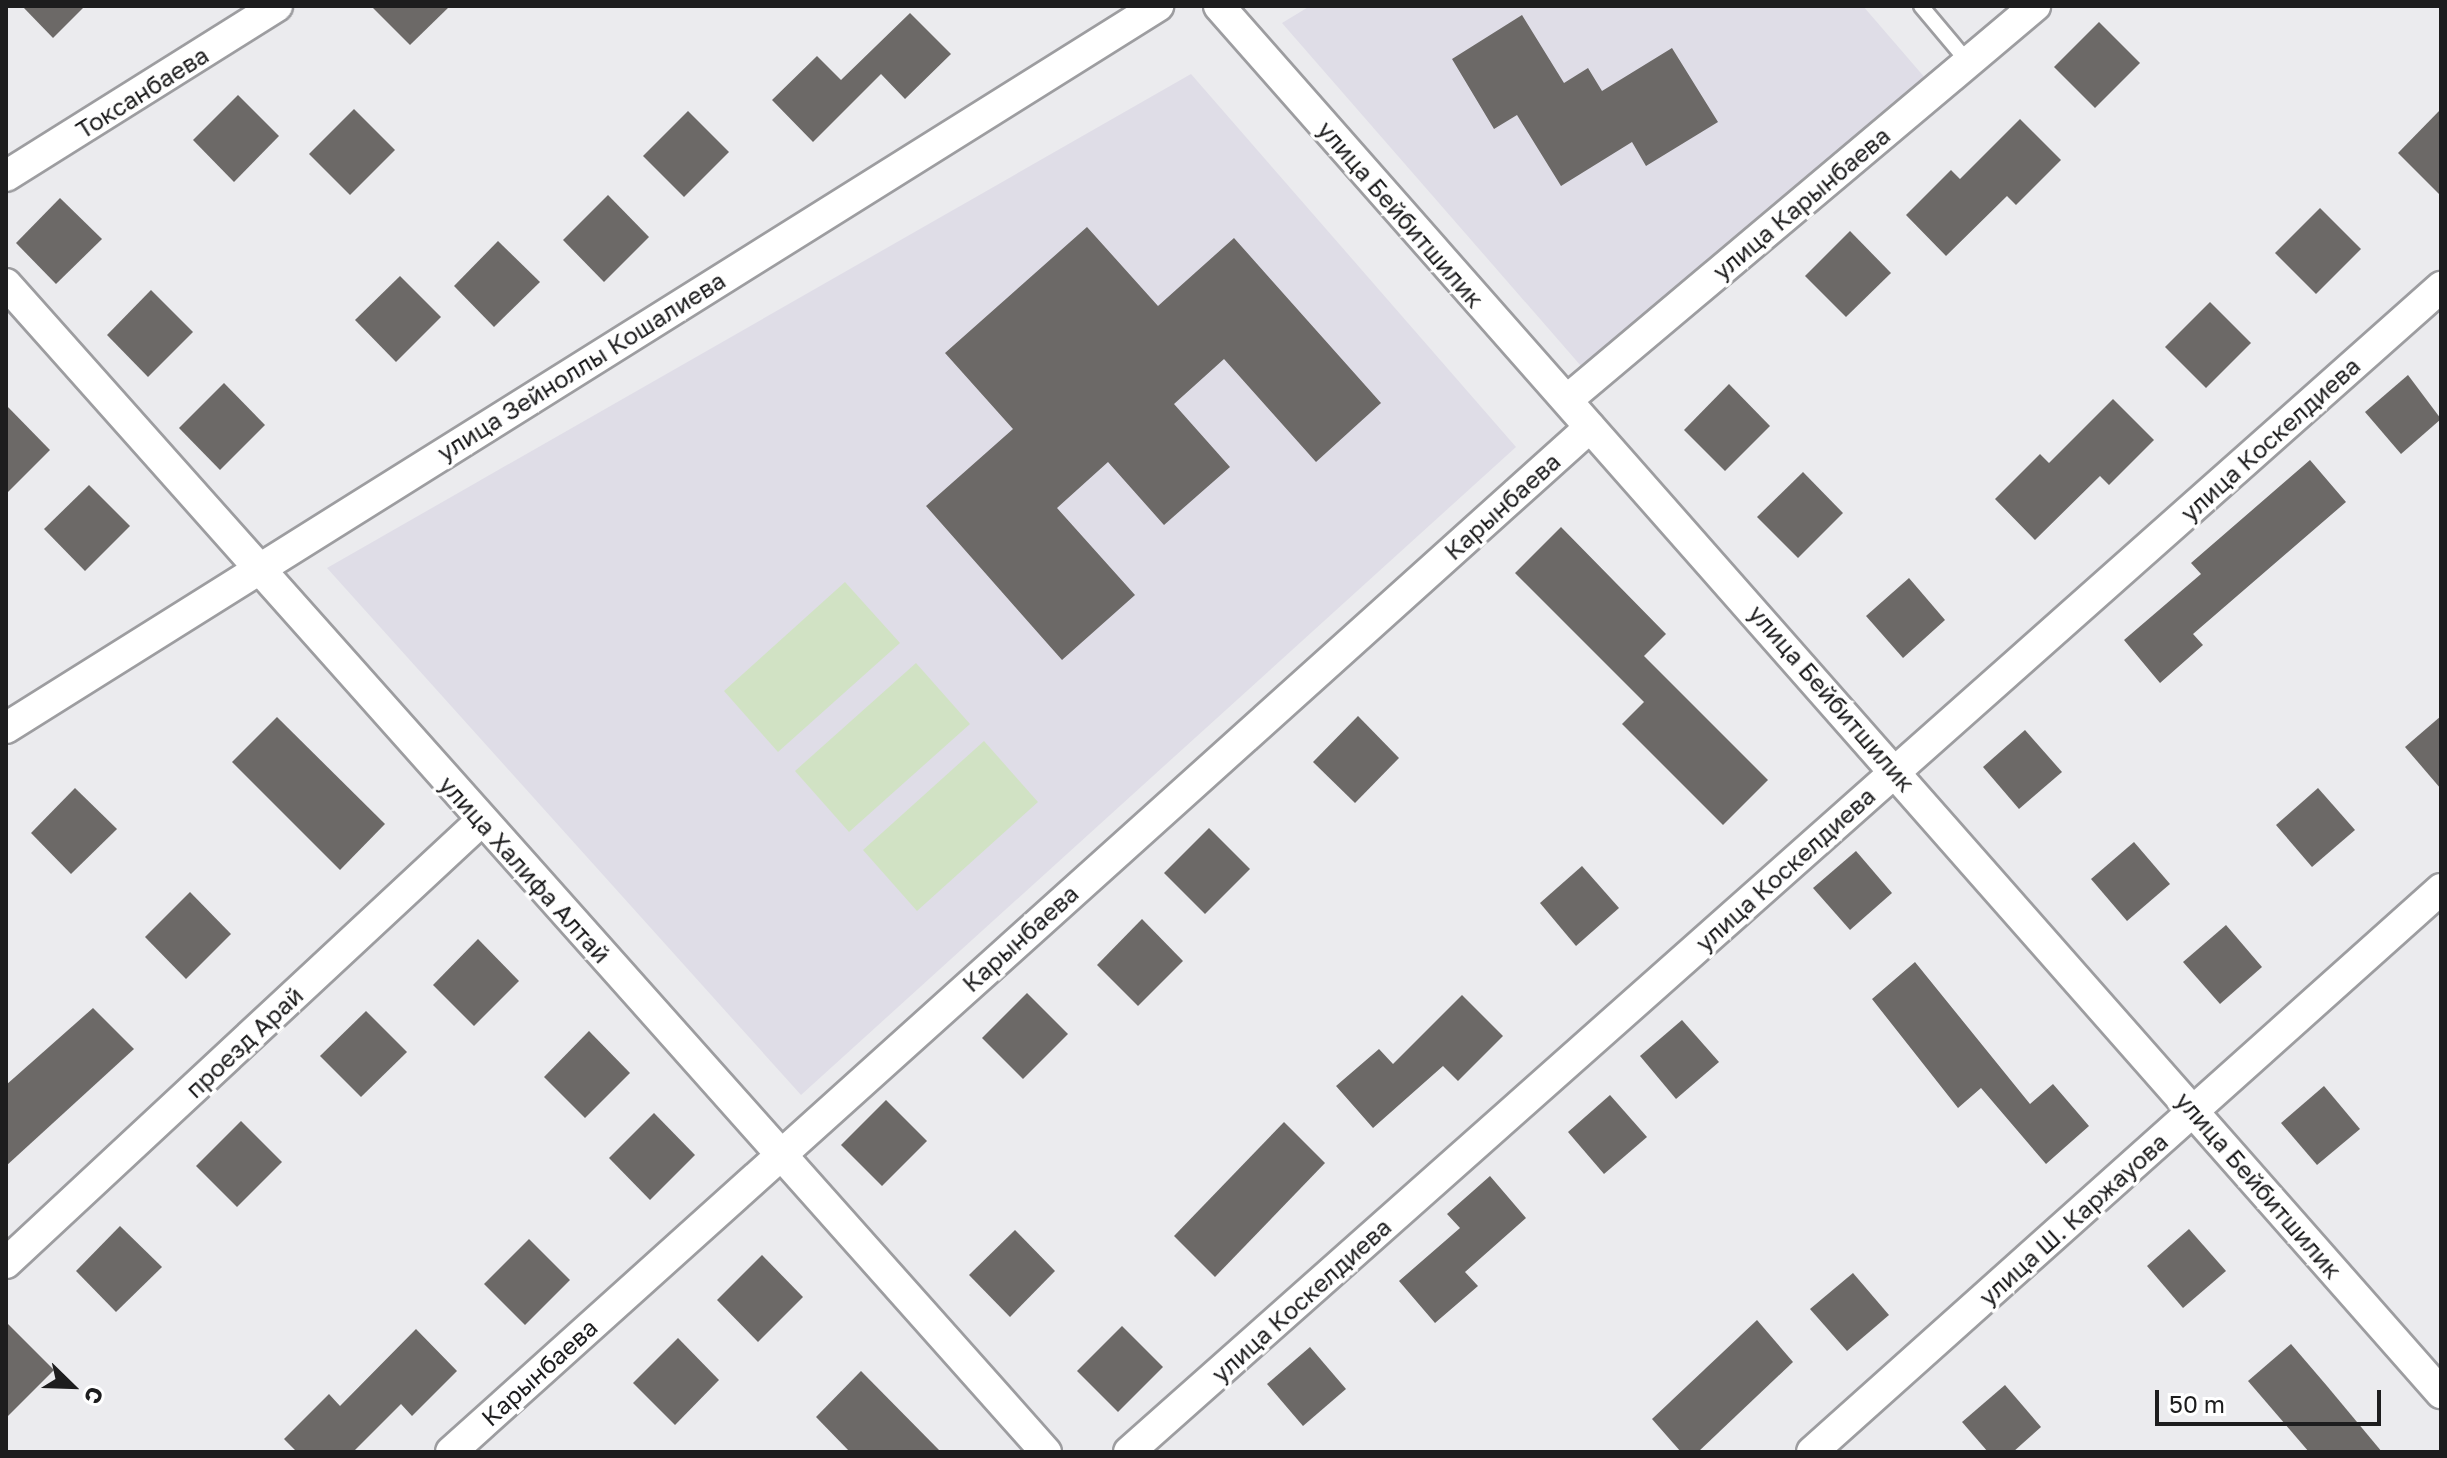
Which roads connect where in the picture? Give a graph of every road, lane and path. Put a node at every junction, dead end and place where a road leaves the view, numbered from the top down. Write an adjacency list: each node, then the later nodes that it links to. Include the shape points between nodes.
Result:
1 (277, 6): 7 (street, Токсанбаева)
2 (1158, 6): 12 (street, улица Зейноллы Кошалиева)
3 (1219, 6): 10 (street, улица Бейбитшилик)
4 (1921, 6): 6 (lane)
5 (2035, 6): 6 (street, улица Карынбаева)
6 (1968, 62): 10 (street, улица Карынбаева)
7 (6, 176)
8 (6, 284): 12 (street, улица Халифа Алтай)
9 (2441, 287): 14 (street, улица Коскелдиева)
10 (1567, 400): 11 (street, улица Бейбитшилик)
11 (1590, 427): 14 (street, улица Бейбитшилик); 18 (street, Карынбаева)
12 (257, 569): 13 (street, улица Зейноллы Кошалиева); 15 (street, улица Халифа Алтай)
13 (6, 728)
14 (1896, 771): 17 (street, улица Бейбитшилик); 23 (street, улица Коскелдиева)
15 (482, 820): 18 (street, улица Халифа Алтай); 19 (street, проезд Арай)
16 (2441, 889): 17 (street, улица Ш. Каржауова)
17 (2193, 1111): 20 (street, улица Бейбитшилик); 24 (street, улица Ш. Каржауова)
18 (779, 1154): 21 (street, Карынбаева); 22 (street, улица Халифа Алтай)
19 (6, 1263)
20 (2441, 1393)
21 (451, 1452)
22 (1046, 1452)
23 (1129, 1452)
24 (1812, 1452)

